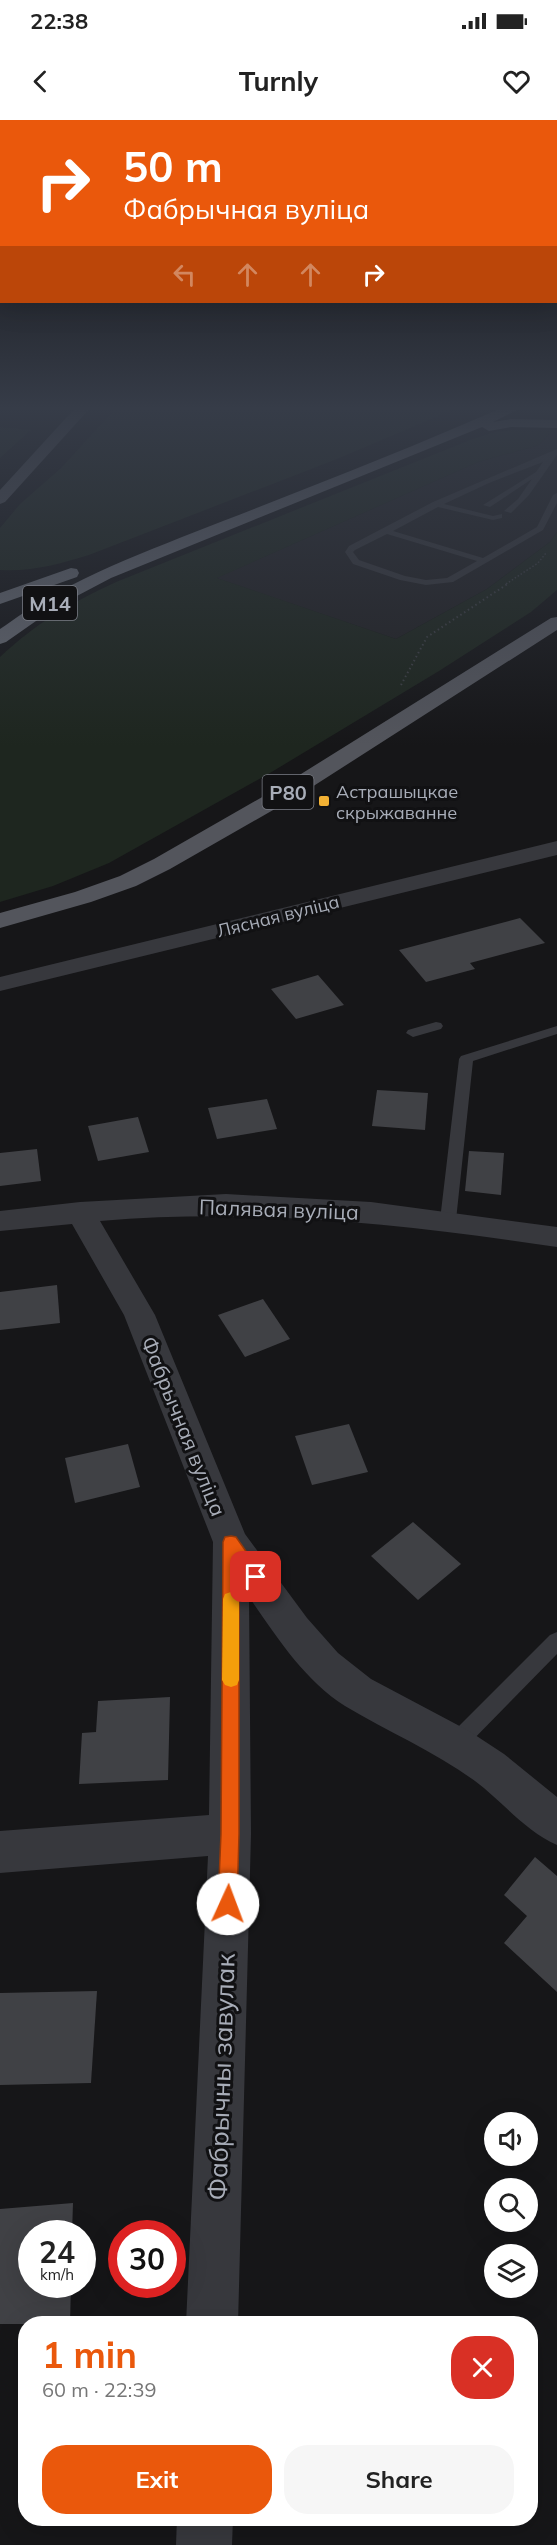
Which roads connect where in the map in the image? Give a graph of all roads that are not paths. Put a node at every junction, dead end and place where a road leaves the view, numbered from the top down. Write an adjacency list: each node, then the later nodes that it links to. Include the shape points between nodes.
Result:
1 (218, 519): 7 (highway, М14)
2 (232, 519): 7 (highway, М14)
3 (410, 519): 5 (lane)
4 (545, 519): 6 (lane, via 540,528)
5 (388, 532): 6 (lane); 6 (lane, via 352,548 349,552 356,562 436,584)
6 (485, 561)
7 (102, 568): 8 (highway); 9 (highway, М14); 11 (highway, М14)
8 (0, 586)
9 (0, 599)
10 (557, 622): 13 (main road, Р80, via 293,789 162,864 83,897)
11 (0, 638)
12 (557, 848): 14 (street, Лясная вуліца)
13 (0, 921)
14 (0, 984)
15 (436, 1026): 17 (lane)
16 (557, 1030): 19 (lane, via 466,1059)
17 (412, 1033)
18 (80, 1212): 19 (street, Палявая вуліца, via 257,1205 347,1209); 20 (street, Палявая вуліца); 22 (street, Фабрычная вуліца, via 139,1315)
19 (448, 1220): 21 (street, Палявая вуліца)
20 (0, 1221)
21 (557, 1237)
22 (231, 1542): 24 (street, Фабрычная вуліца, via 324,1665 357,1692); 26 (street, Фабрычны завулак)
23 (557, 1641): 24 (lane)
24 (455, 1744): 25 (street, Фабрычная вуліца)
25 (557, 1824)
26 (230, 1834): 27 (street); 28 (street, Фабрычны завулак)
27 (0, 1852)
28 (212, 2316)
29 (205, 2526): 30 (street)
30 (204, 2545)

